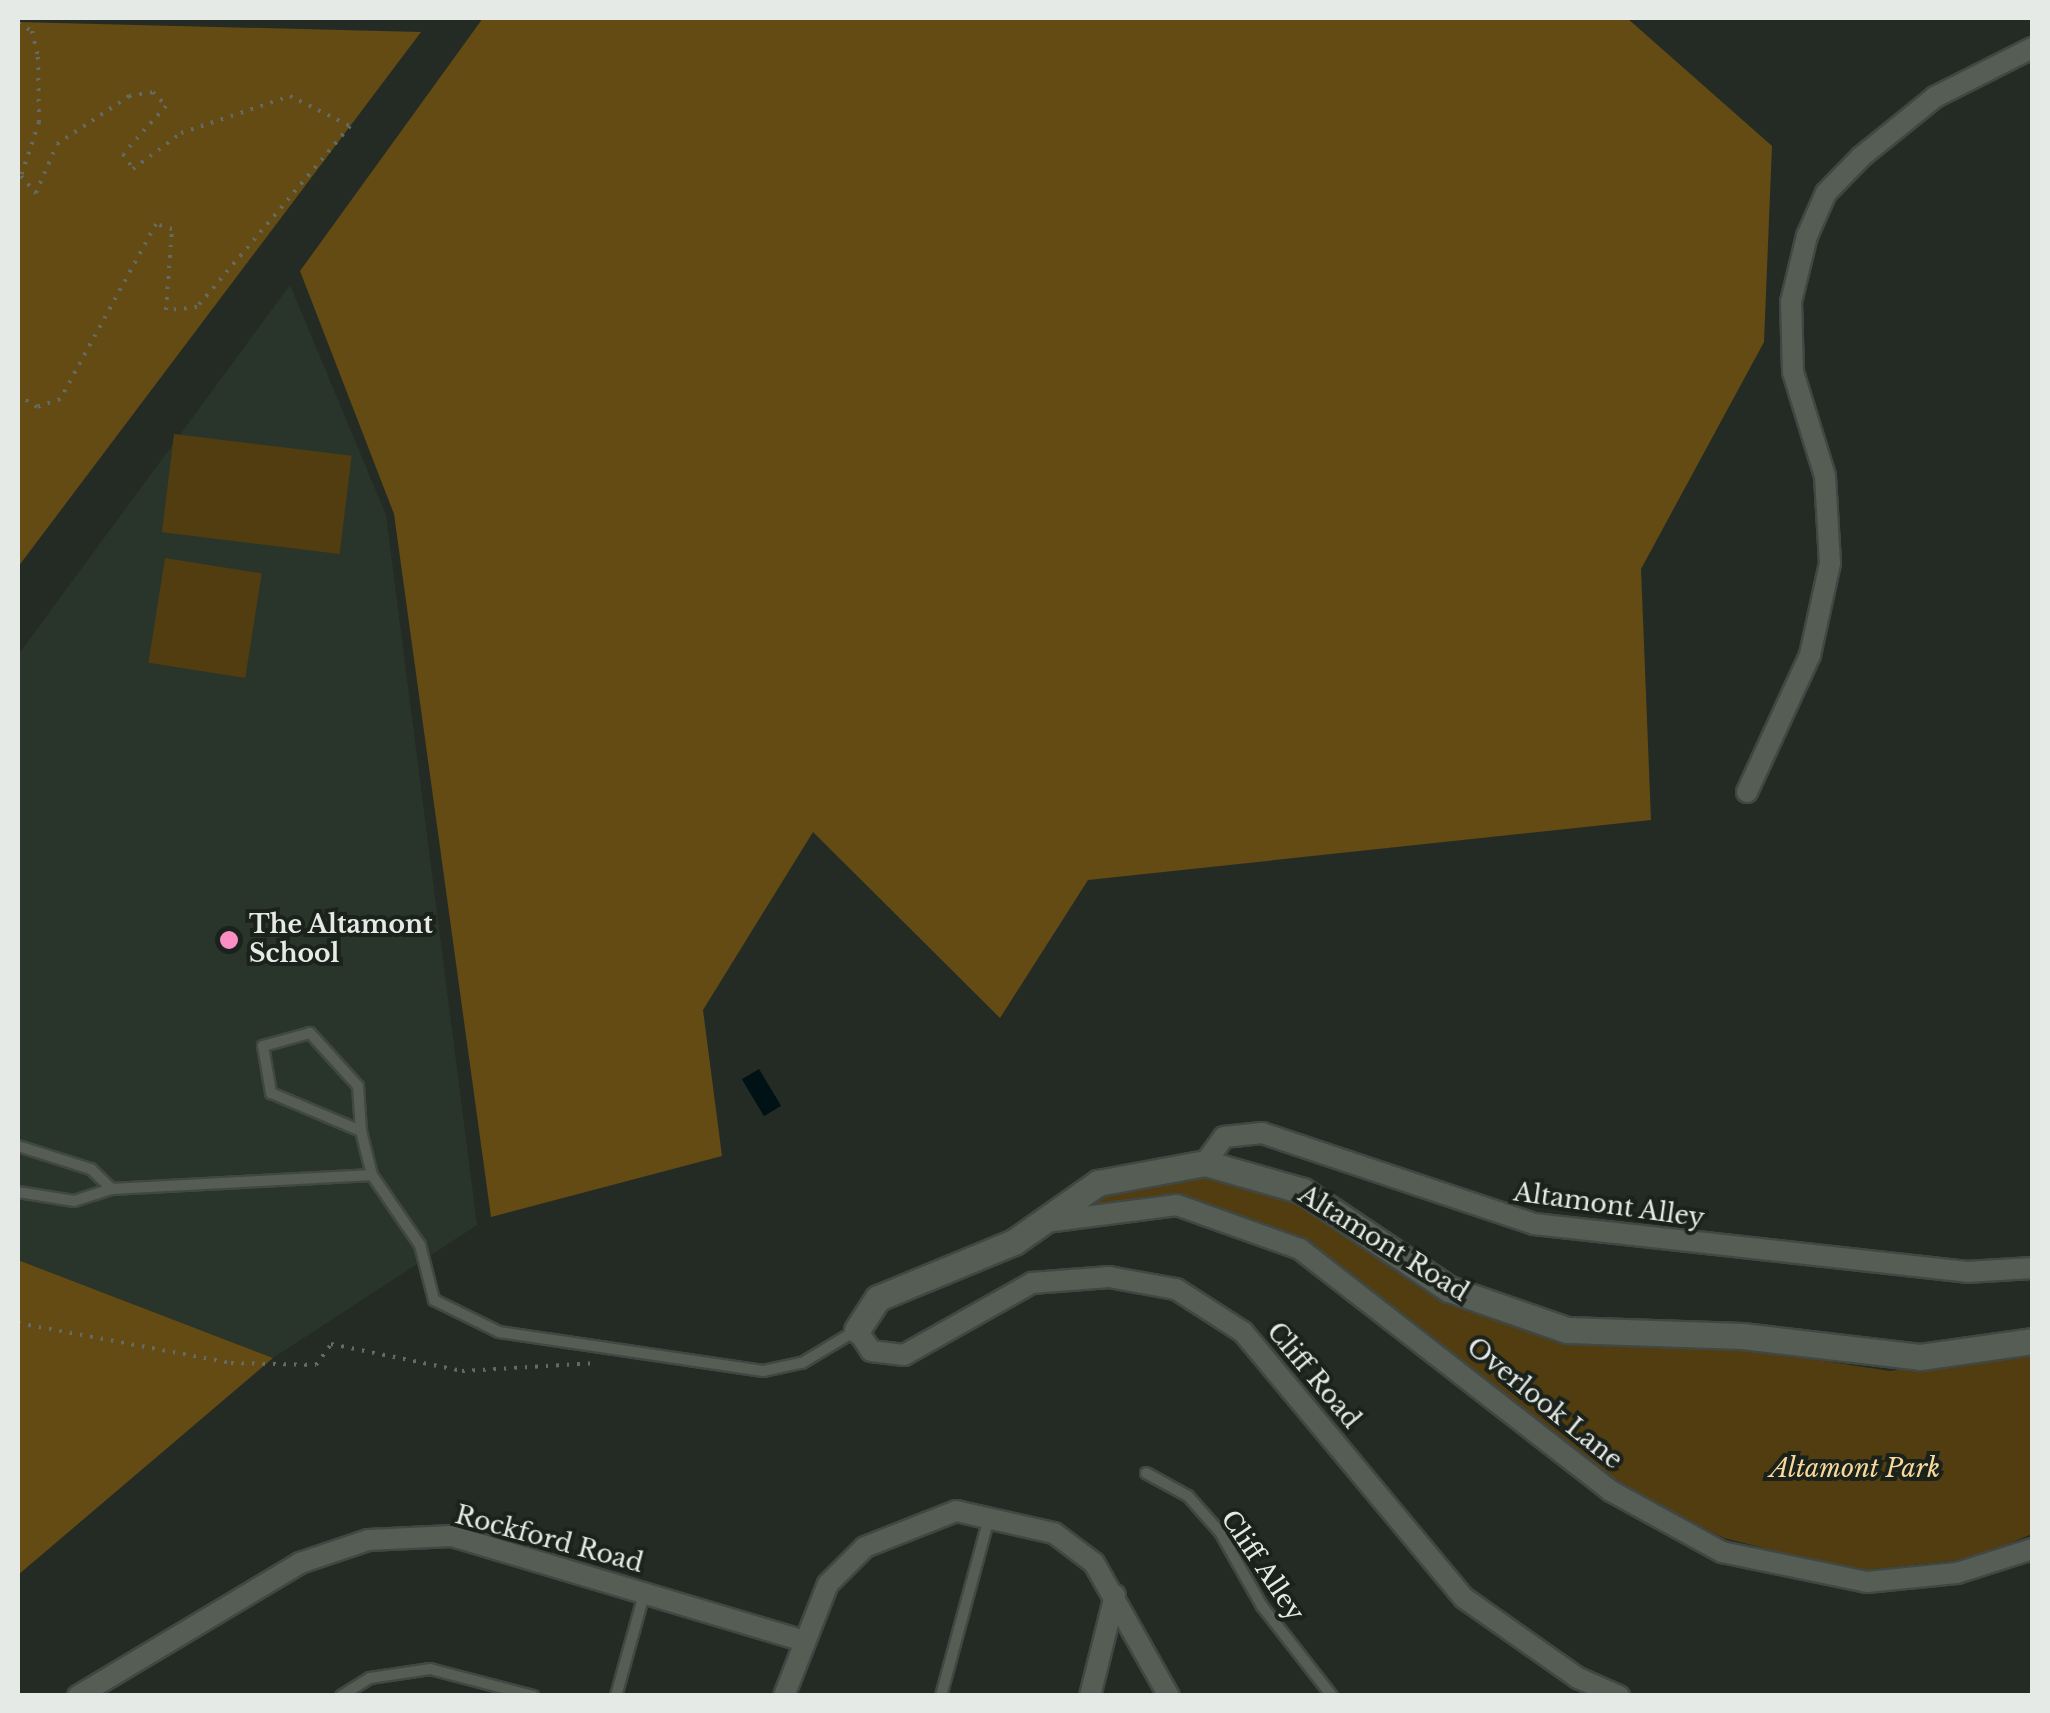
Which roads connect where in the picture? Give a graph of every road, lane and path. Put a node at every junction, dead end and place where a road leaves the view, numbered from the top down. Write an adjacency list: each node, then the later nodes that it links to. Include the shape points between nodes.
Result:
1 (18, 22): 3 (path, via 32,31 38,57 40,122 20,176 36,193 57,144 129,96 153,92 166,106 123,154 133,169 181,133 290,96 350,126 197,307 166,310 172,229 156,224 60,400 38,407)
2 (2032, 48): 4 (street, via 1935,97 1861,157 1826,193 1807,236 1791,302 1794,372 1825,476 1830,562 1810,655)
3 (18, 395)
4 (1747, 792)
5 (361, 1131): 5 (lane, via 284,1105 272,1092 262,1046 310,1033 348,1066); 8 (lane)
6 (18, 1146): 9 (lane, via 91,1169)
7 (1206, 1163): 11 (street, Altamont Road, via 1121,1173); 12 (street, Altamont Alley, via 1224,1138 1262,1133 1534,1224 1966,1272); 15 (street, Altamont Road, via 1303,1191 1449,1290 1554,1327 1742,1336 1851,1356 1961,1356)
8 (372, 1175): 9 (lane); 14 (lane, Altamont Road, via 420,1245 434,1300 498,1332 763,1371 802,1364)
9 (112, 1189): 10 (lane, via 74,1201)
10 (18, 1192)
11 (1046, 1222): 14 (street, Altamont Road, via 878,1298); 19 (street, Overlook Lane, via 1177,1205 1300,1249 1611,1491 1722,1552 1867,1582 1957,1574)
12 (2032, 1268)
13 (18, 1324): 16 (path, via 231,1363 316,1365 331,1344 462,1372)
14 (857, 1330): 32 (street, Cliff Road, via 871,1352 904,1355 1032,1284 1109,1277 1176,1289 1243,1332 1464,1598 1578,1678)
15 (2032, 1341)
16 (613, 1364)
17 (1146, 1473): 31 (lane, Cliff Alley, via 1188,1496 1220,1532 1262,1606)
18 (989, 1514): 21 (street, via 1054,1532 1094,1564); 22 (street, via 916,1520 865,1546 828,1584); 28 (lane)
19 (2032, 1549)
20 (646, 1592): 22 (street, Rockford Road); 23 (street, Rockford Road, via 452,1536 368,1540 300,1563); 26 (lane)
21 (1115, 1595): 29 (street); 30 (street)
22 (800, 1640): 27 (street)
23 (78, 1696)
24 (341, 1696): 25 (lane, via 370,1678 430,1669)
25 (534, 1696)
26 (616, 1696)
27 (784, 1696)
28 (941, 1696)
29 (1090, 1696)
30 (1169, 1696)
31 (1332, 1696)
32 (1620, 1696)

